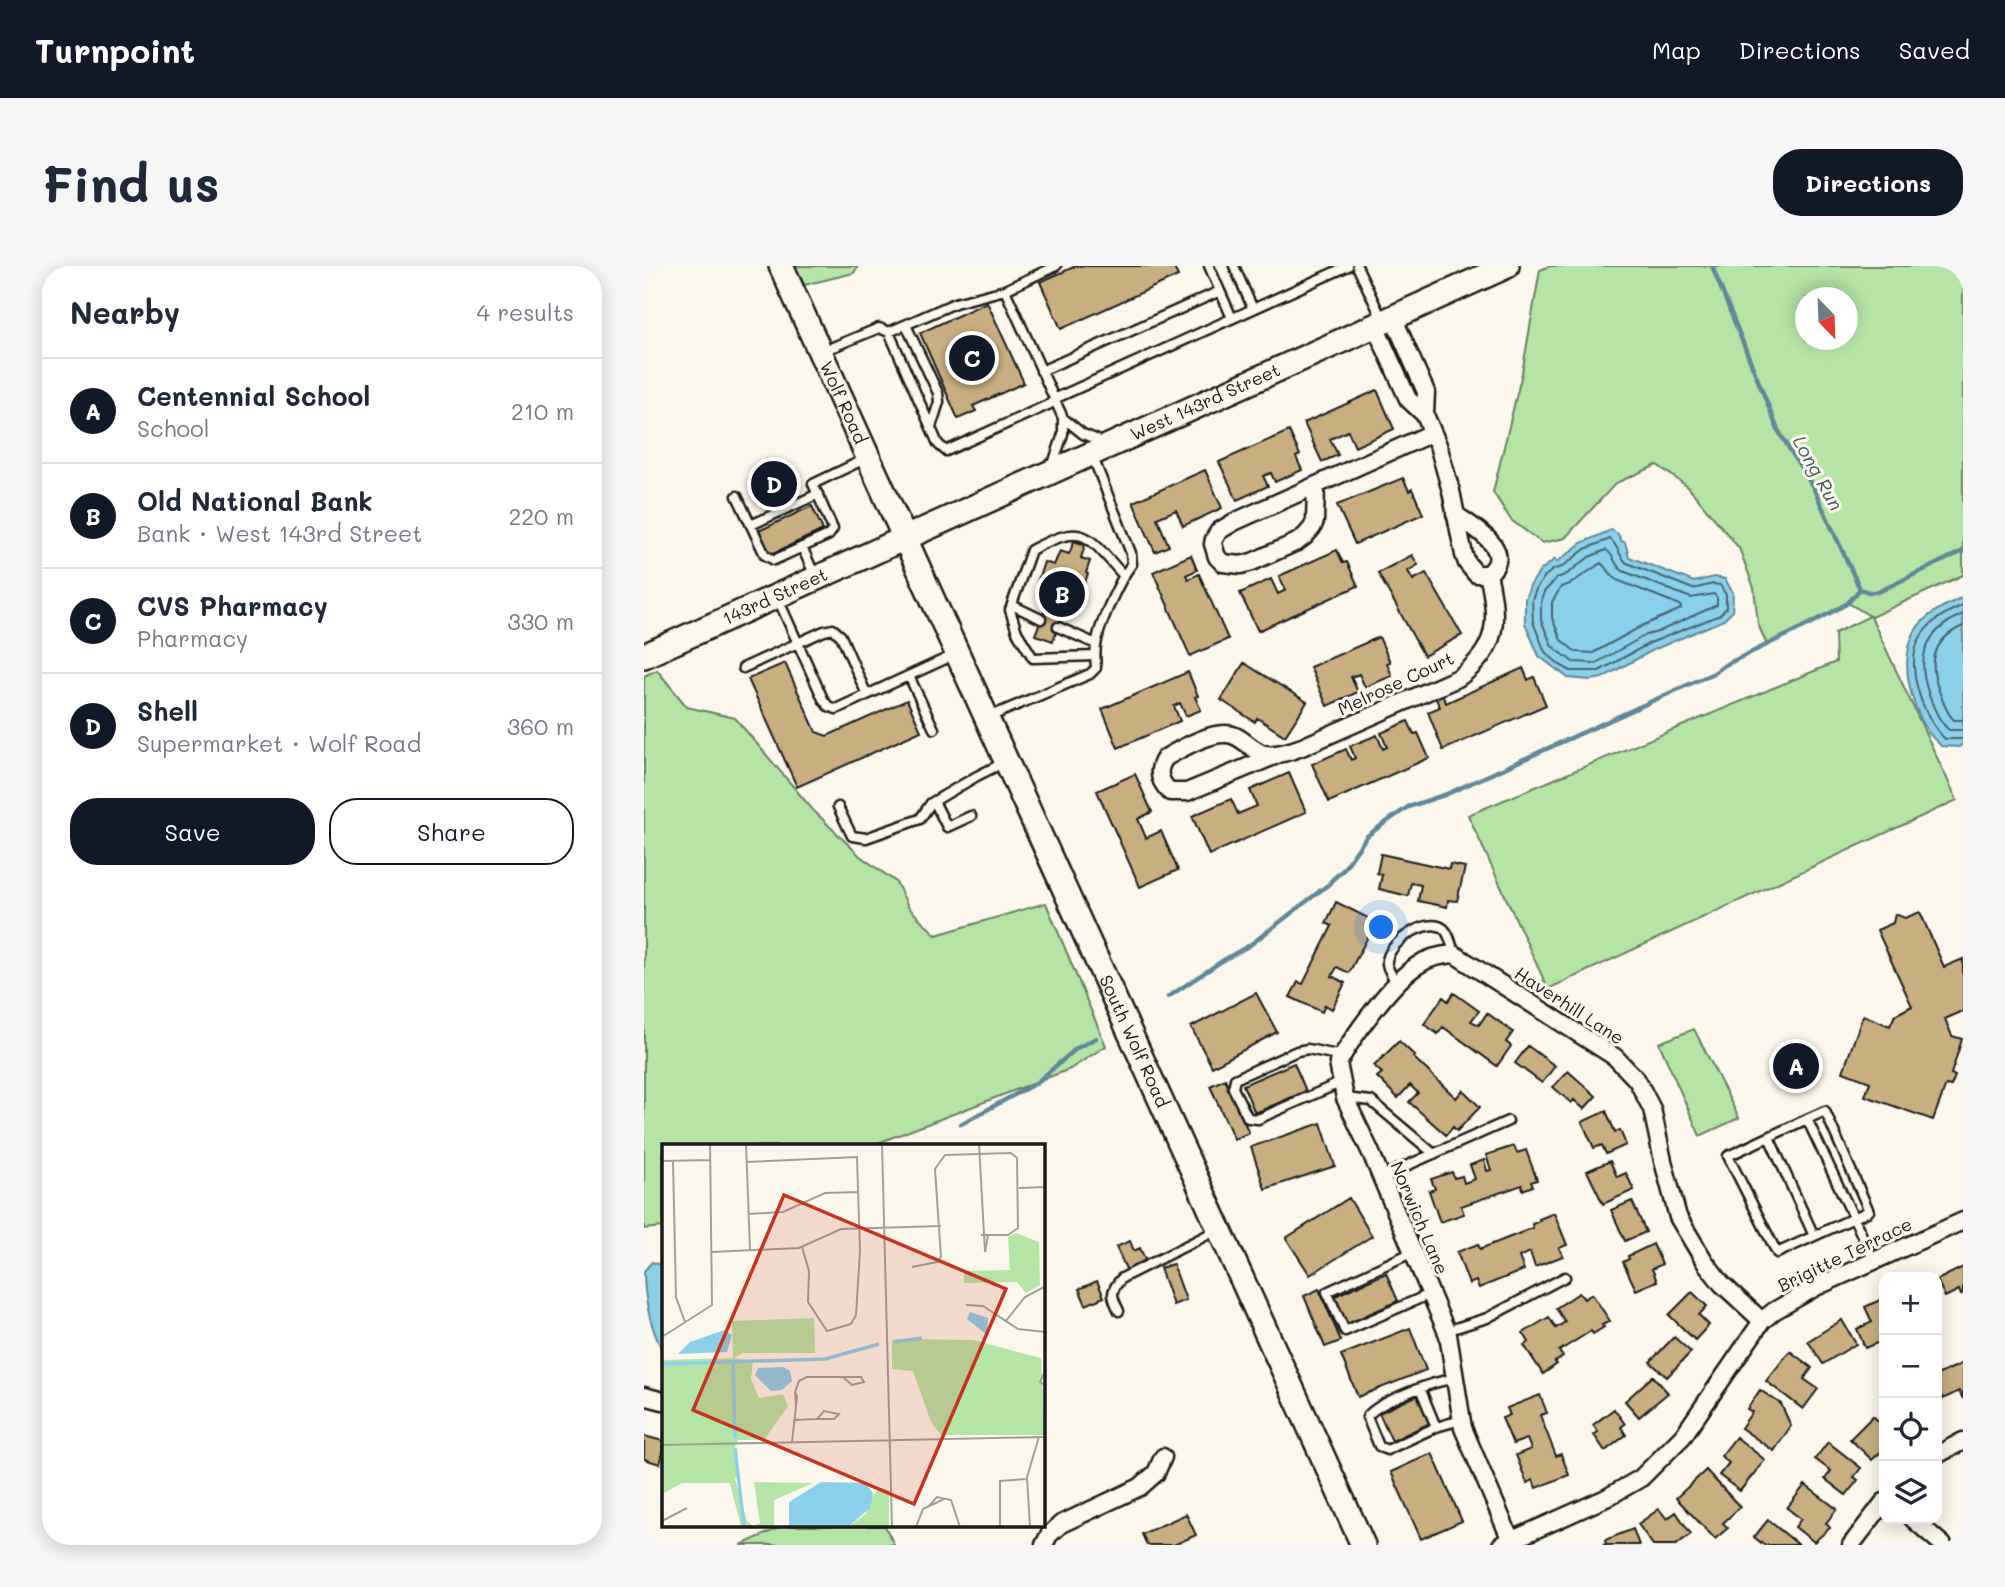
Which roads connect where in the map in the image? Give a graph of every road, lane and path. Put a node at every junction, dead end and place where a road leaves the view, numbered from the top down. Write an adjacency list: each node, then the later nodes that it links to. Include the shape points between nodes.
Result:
1 (781, 266): 15 (main road, Wolf Road)
2 (1056, 266): 8 (lane)
3 (1209, 266): 9 (lane)
4 (1234, 266): 10 (lane)
5 (1348, 266): 10 (lane)
6 (1357, 266): 12 (lane)
7 (1503, 267): 12 (main road, West 143rd Street)
8 (1005, 290): 13 (lane, via 956,303); 16 (lane)
9 (1220, 291): 11 (lane); 16 (lane)
10 (1253, 309): 11 (lane)
11 (1232, 318): 17 (lane)
12 (1384, 322): 20 (street, via 1408,399 1424,415); 21 (main road, West 143rd Street)
13 (906, 325): 14 (lane); 19 (lane, via 938,393)
14 (889, 332): 15 (lane, via 879,328); 19 (lane)
15 (820, 352): 22 (main road, Wolf Road)
16 (1041, 371): 17 (lane)
17 (1054, 399): 18 (lane); 19 (lane, via 946,451)
18 (1063, 418): 21 (lane); 23 (lane, via 1059,451)
19 (931, 427)
20 (1432, 433): 24 (street); 27 (street)
21 (1101, 450): 23 (main road, West 143rd Street); 32 (lane, via 1131,553 1132,564)
22 (868, 458): 25 (lane, via 813,484); 29 (main road, Wolf Road)
23 (1049, 473): 29 (main road, West 143rd Street)
24 (1315, 485): 24 (street, via 1219,531 1213,539 1217,557 1223,563 1241,565 1297,542 1315,521)
25 (818, 494): 28 (lane); 30 (lane, via 832,529 829,535)
26 (737, 496): 28 (lane)
27 (1455, 514): 31 (street, via 1467,563 1476,574); 31 (street, Melrose Court, via 1494,545 1497,563)
28 (751, 525): 30 (lane, via 765,555 774,559)
29 (905, 539): 33 (main road, 143rd Street); 40 (main road, South Wolf Road)
30 (802, 547): 33 (lane)
31 (1488, 574): 48 (street, Melrose Court, via 1494,626 1491,640 1473,668 1429,692)
32 (1123, 575): 35 (lane, via 1090,538 1076,534 1054,538 1031,550); 39 (lane)
33 (816, 579): 34 (main road, 143rd Street)
34 (777, 596): 38 (lane); 41 (main road, 143rd Street)
35 (1012, 605): 36 (lane); 42 (lane, via 1017,632 1033,658)
36 (1041, 619)
37 (1058, 627): 39 (lane)
38 (798, 643): 43 (lane); 45 (lane, via 828,706 835,709); 45 (lane, via 833,629 841,636)
39 (1096, 644): 42 (lane)
40 (957, 654): 44 (lane); 46 (main road, South Wolf Road)
41 (644, 656)
42 (1095, 656): 46 (lane, via 1096,668 1090,674)
43 (743, 668)
44 (909, 676): 45 (lane); 47 (lane)
45 (867, 695)
46 (986, 718): 49 (main road, South Wolf Road)
47 (934, 729)
48 (1279, 754): 48 (street, Melrose Court, via 1263,754 1237,736 1214,735 1165,758 1160,778 1170,792 1187,792)
49 (1006, 761): 50 (lane); 64 (main road, South Wolf Road)
50 (934, 801): 51 (lane, via 920,819 866,838 852,836); 52 (lane, via 947,827)
51 (838, 807)
52 (971, 816)
53 (1454, 954): 54 (street, via 1429,958); 54 (lane, via 1447,933 1438,926 1412,932 1389,954 1388,969); 71 (street, Haverhill Lane, via 1615,1057 1637,1080 1652,1109 1678,1217 1722,1284)
54 (1397, 984): 55 (street)
55 (1342, 1056): 56 (street, Norwich Lane, via 1338,1063); 56 (lane, via 1297,1051 1236,1079 1233,1088 1248,1118 1258,1119)
56 (1343, 1090): 60 (lane, via 1371,1101); 61 (street, Norwich Lane)
57 (1807, 1119): 59 (lane); 62 (lane); 62 (lane, via 1825,1111 1869,1211)
58 (1508, 1121): 60 (lane)
59 (1769, 1137): 65 (lane); 65 (lane, via 1728,1156 1777,1253)
60 (1434, 1154): 61 (lane)
61 (1381, 1177): 66 (street, Norwich Lane)
62 (1854, 1218): 65 (lane); 67 (lane)
63 (1963, 1220): 67 (street, Brigitte Terrace)
64 (1219, 1229): 70 (lane, via 1122,1278 1113,1287 1112,1298); 86 (main road, South Wolf Road)
65 (1814, 1236)
66 (1413, 1252): 69 (street, Norwich Lane); 69 (lane, via 1327,1292 1345,1331)
67 (1874, 1261): 71 (street, Brigitte Terrace, via 1816,1287)
68 (1565, 1277): 72 (lane, via 1487,1318)
69 (1430, 1294): 72 (street, Norwich Lane)
70 (1119, 1311)
71 (1762, 1321): 84 (street, Brigitte Terrace, via 1683,1436 1641,1478)
72 (1446, 1331): 73 (street, Norwich Lane)
73 (1455, 1378): 74 (lane); 77 (street, Norwich Lane)
74 (1420, 1388): 78 (lane); 78 (lane, via 1372,1410 1367,1417 1379,1446 1387,1450)
75 (644, 1396): 76 (street)
76 (662, 1401)
77 (1461, 1420): 78 (lane); 84 (street, Norwich Lane)
78 (1436, 1427)
79 (1963, 1441): 80 (street)
80 (1942, 1452)
81 (1163, 1457): 85 (street, via 1156,1473 1140,1487 1062,1524)
82 (1879, 1509): 87 (street)
83 (1919, 1524): 88 (street)
84 (1509, 1544)
85 (1044, 1545)
86 (1363, 1545)
87 (1852, 1545)
88 (1943, 1545)

